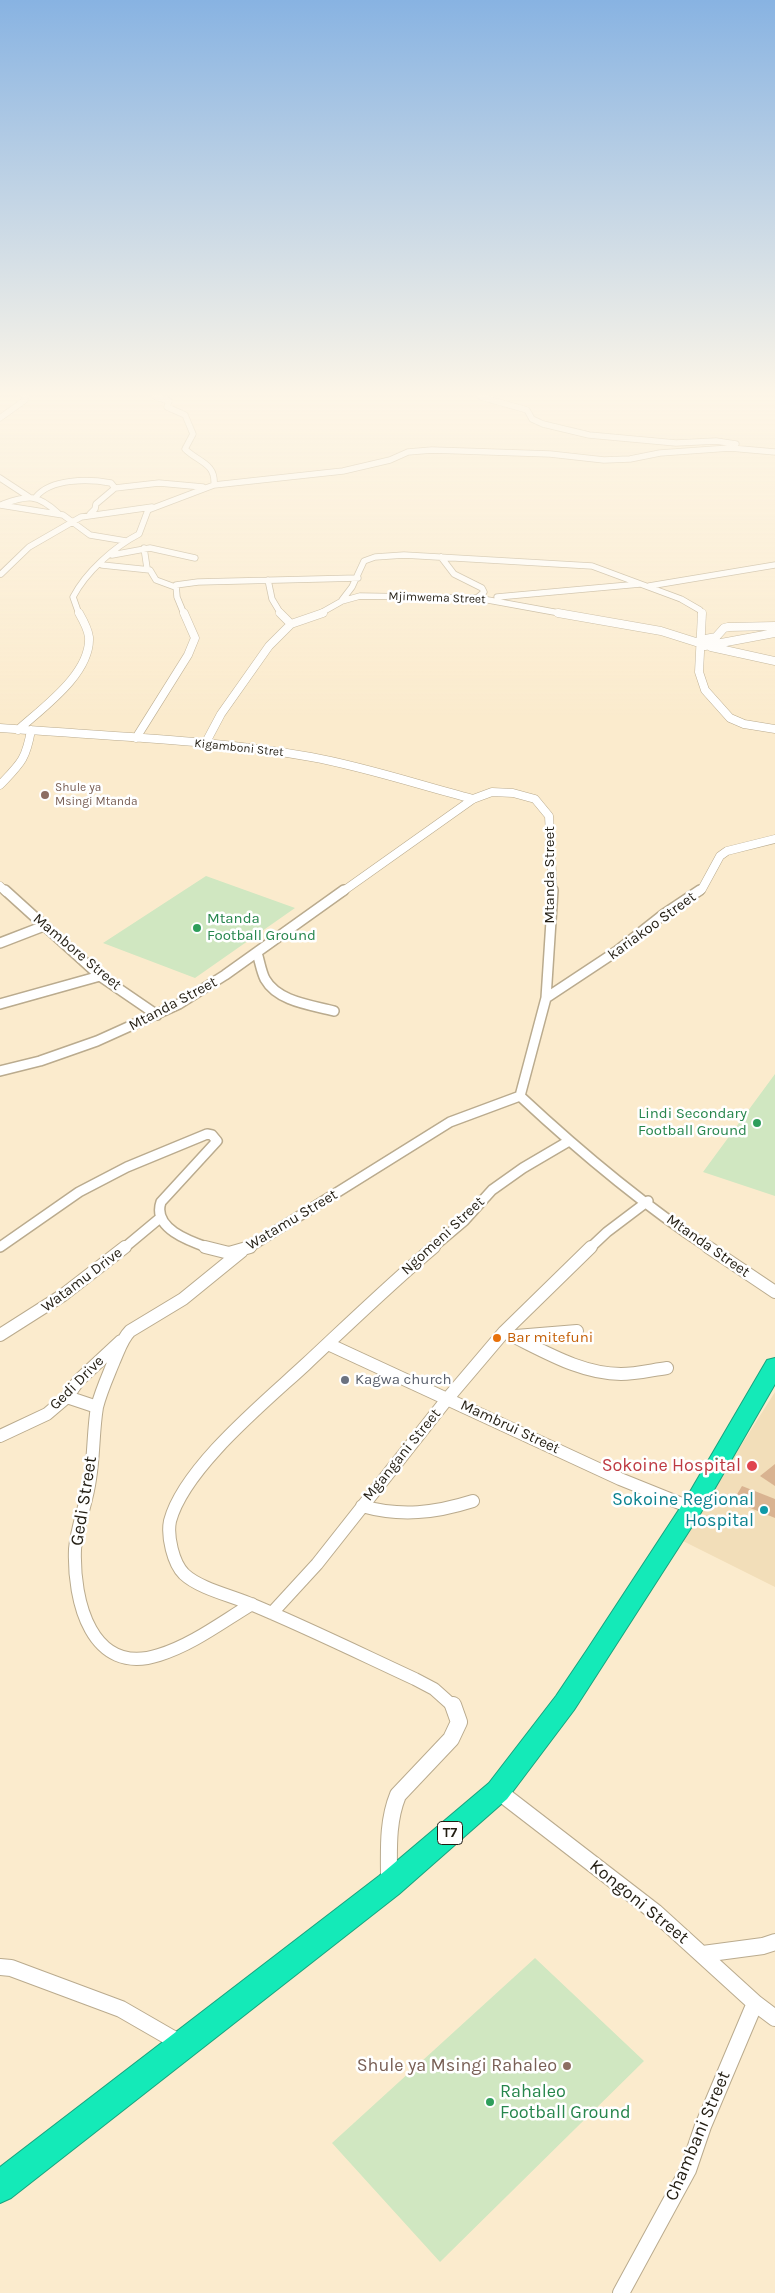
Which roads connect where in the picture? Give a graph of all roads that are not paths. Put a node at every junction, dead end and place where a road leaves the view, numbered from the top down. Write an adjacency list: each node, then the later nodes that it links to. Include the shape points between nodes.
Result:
1 (48, 504): 6 (street)
2 (96, 504): 7 (street)
3 (166, 504): 5 (street)
4 (0, 505): 6 (street)
5 (152, 508): 7 (street); 9 (street, via 146,512 142,530)
6 (58, 513): 8 (street)
7 (90, 514): 8 (street)
8 (72, 522): 9 (street, via 90,535); 17 (street, via 29,547)
9 (126, 541): 11 (street)
10 (144, 548): 11 (street); 13 (street); 16 (street)
11 (111, 555): 14 (street)
12 (442, 556): 18 (street, via 375,557 364,562); 20 (street, via 592,566); 22 (street, via 454,574 482,588 484,592)
13 (195, 558)
14 (102, 565): 16 (street); 31 (street, via 80,583 73,597 89,637 85,661 72,680)
15 (775, 565): 20 (street)
16 (147, 568): 21 (street, via 154,572 156,580)
17 (0, 574)
18 (358, 578): 19 (street); 23 (street)
19 (268, 580): 21 (street, via 185,583); 24 (street, via 272,603)
20 (644, 585): 22 (street); 27 (street, via 700,610 704,615)
21 (175, 587): 33 (street, via 178,602 195,638)
22 (479, 598): 23 (street, Mjimwema Street, via 366,595); 27 (street, Mjimwema Street, via 652,629)
23 (342, 601): 24 (street, Mjimwema Street, via 327,611)
24 (291, 624): 34 (street, Mjimwema Street, via 269,646 221,714)
25 (775, 626): 27 (street, via 728,627)
26 (775, 633): 27 (street)
27 (701, 644): 28 (street, Mjimwema Street); 30 (street, via 700,681 714,701 730,718 744,724)
28 (775, 661)
29 (0, 728): 31 (street, Kigamboni Stret)
30 (775, 728)
31 (18, 730): 32 (street, Kigamboni Stret)
32 (32, 730): 33 (street, Kigamboni Stret); 35 (street, via 23,760)
33 (136, 738): 34 (street, Kigamboni Stret)
34 (205, 744): 36 (street, Kigamboni Stret, via 313,758)
35 (0, 785)
36 (472, 800): 41 (street, Mtanda Street); 43 (street, Mtanda Street, via 492,792 513,792 535,799 550,816 553,892)
37 (775, 839): 43 (street, kariakoo Street, via 727,851 720,856 702,889)
38 (0, 886): 39 (street, Mambore Street)
39 (44, 926): 40 (street); 42 (street, Mambore Street)
40 (0, 943)
41 (256, 953): 45 (street, via 267,982 275,990); 46 (street, Mtanda Street)
42 (100, 976): 44 (street); 46 (street, Mambore Street)
43 (546, 998): 48 (street, Mtanda Street)
44 (0, 1004)
45 (334, 1011)
46 (157, 1015): 47 (street, Mtanda Street, via 97,1041)
47 (0, 1071)
48 (520, 1096): 49 (street, Mtanda Street); 53 (street, Watamu Street, via 450,1122)
49 (568, 1141): 50 (street, Mtanda Street); 59 (street, Ngomeni Street, via 492,1190 464,1221)
50 (648, 1201): 54 (street, Mtanda Street, via 685,1232); 56 (street, Mgangani Street, via 586,1251)
51 (160, 1218): 52 (street, via 161,1202 216,1141 212,1135 201,1135 158,1153 87,1188); 53 (street, Watamu Street, via 170,1229 196,1244 231,1253); 57 (street, Watamu Drive, via 80,1284)
52 (0, 1247)
53 (245, 1250): 58 (street, via 182,1299)
54 (775, 1292)
55 (577, 1331): 56 (street)
56 (509, 1334): 61 (street, via 564,1360 603,1373); 63 (street, Mgangani Street)
57 (0, 1335)
58 (123, 1338): 62 (street, Gedi Drive, via 79,1380); 64 (street, Gedi Street)
59 (328, 1344): 63 (street, Mambrui Street); 69 (street, Ngomeni Street, via 224,1441 197,1472 170,1522 170,1541 183,1573 199,1584)
60 (775, 1365): 68 (highway, T7)
61 (667, 1368)
62 (67, 1397): 64 (street); 65 (street, Gedi Drive, via 47,1414)
63 (448, 1398): 67 (street, Mgangani Street); 68 (street, Mambrui Street, via 620,1479)
64 (97, 1407): 69 (street, Gedi Street, via 90,1481 78,1528 74,1566 77,1596 85,1624 92,1635 108,1650 123,1657 146,1659 172,1651)
65 (0, 1436)
66 (473, 1501): 67 (street, via 431,1513 386,1512)
67 (362, 1506): 70 (street, Mgangani Street, via 317,1564)
68 (692, 1508): 71 (highway, T7, via 576,1688)
69 (252, 1604): 70 (street, Ngomeni Street)
70 (272, 1613): 72 (street, Ngomeni Street, via 434,1689 451,1702 458,1715 459,1722 451,1739 394,1802 389,1828)
71 (498, 1791): 72 (highway, T7); 74 (street, Kongoni Street, via 655,1912)
72 (389, 1885): 78 (highway, T7)
73 (775, 1942): 74 (street)
74 (704, 1954): 76 (street, Kongoni Street)
75 (0, 1966): 78 (street, via 121,2009)
76 (755, 2003): 77 (street, Kongoni Street); 80 (street, Chambani Street, via 702,2126 688,2170)
77 (775, 2018)
78 (183, 2045): 79 (highway, T7)
79 (0, 2187)
80 (621, 2293)

